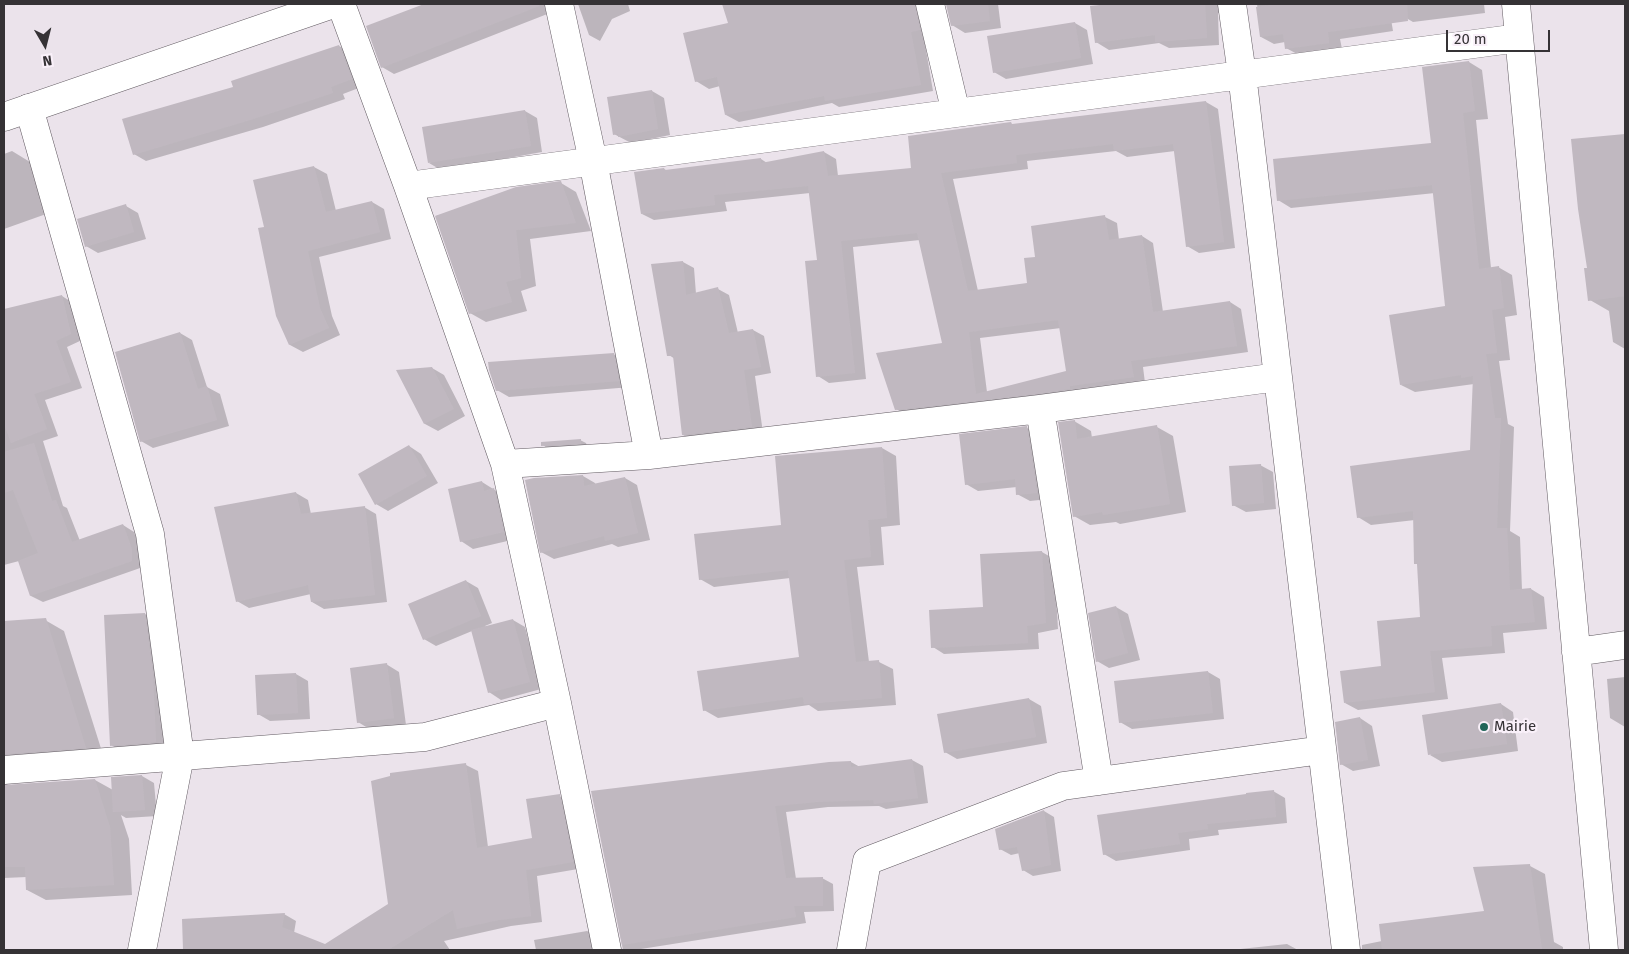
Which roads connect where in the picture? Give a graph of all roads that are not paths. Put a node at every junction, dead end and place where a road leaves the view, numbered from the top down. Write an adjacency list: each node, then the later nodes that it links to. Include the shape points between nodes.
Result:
1 (332, 4): 9 (street)
2 (341, 4): 13 (street)
3 (559, 4): 12 (street)
4 (930, 4): 10 (street)
5 (1232, 4): 8 (street)
6 (1516, 4): 7 (street)
7 (1519, 38): 8 (street); 19 (street)
8 (1242, 74): 10 (street); 14 (street)
9 (29, 108): 11 (street); 22 (street, via 150,534)
10 (956, 113): 12 (street)
11 (4, 117)
12 (593, 161): 13 (street); 16 (street)
13 (408, 186): 17 (street)
14 (1278, 377): 15 (street); 21 (street)
15 (1040, 409): 16 (street); 24 (street)
16 (649, 454): 17 (street)
17 (505, 464): 20 (street)
18 (1625, 645): 19 (street)
19 (1576, 652): 29 (street)
20 (557, 703): 22 (street, via 425,737); 26 (street)
21 (1322, 750): 24 (street); 28 (street)
22 (180, 756): 23 (street); 25 (street)
23 (4, 770)
24 (1099, 781): 27 (street, via 1063,786 867,861)
25 (142, 950)
26 (607, 950)
27 (851, 950)
28 (1346, 950)
29 (1604, 950)

